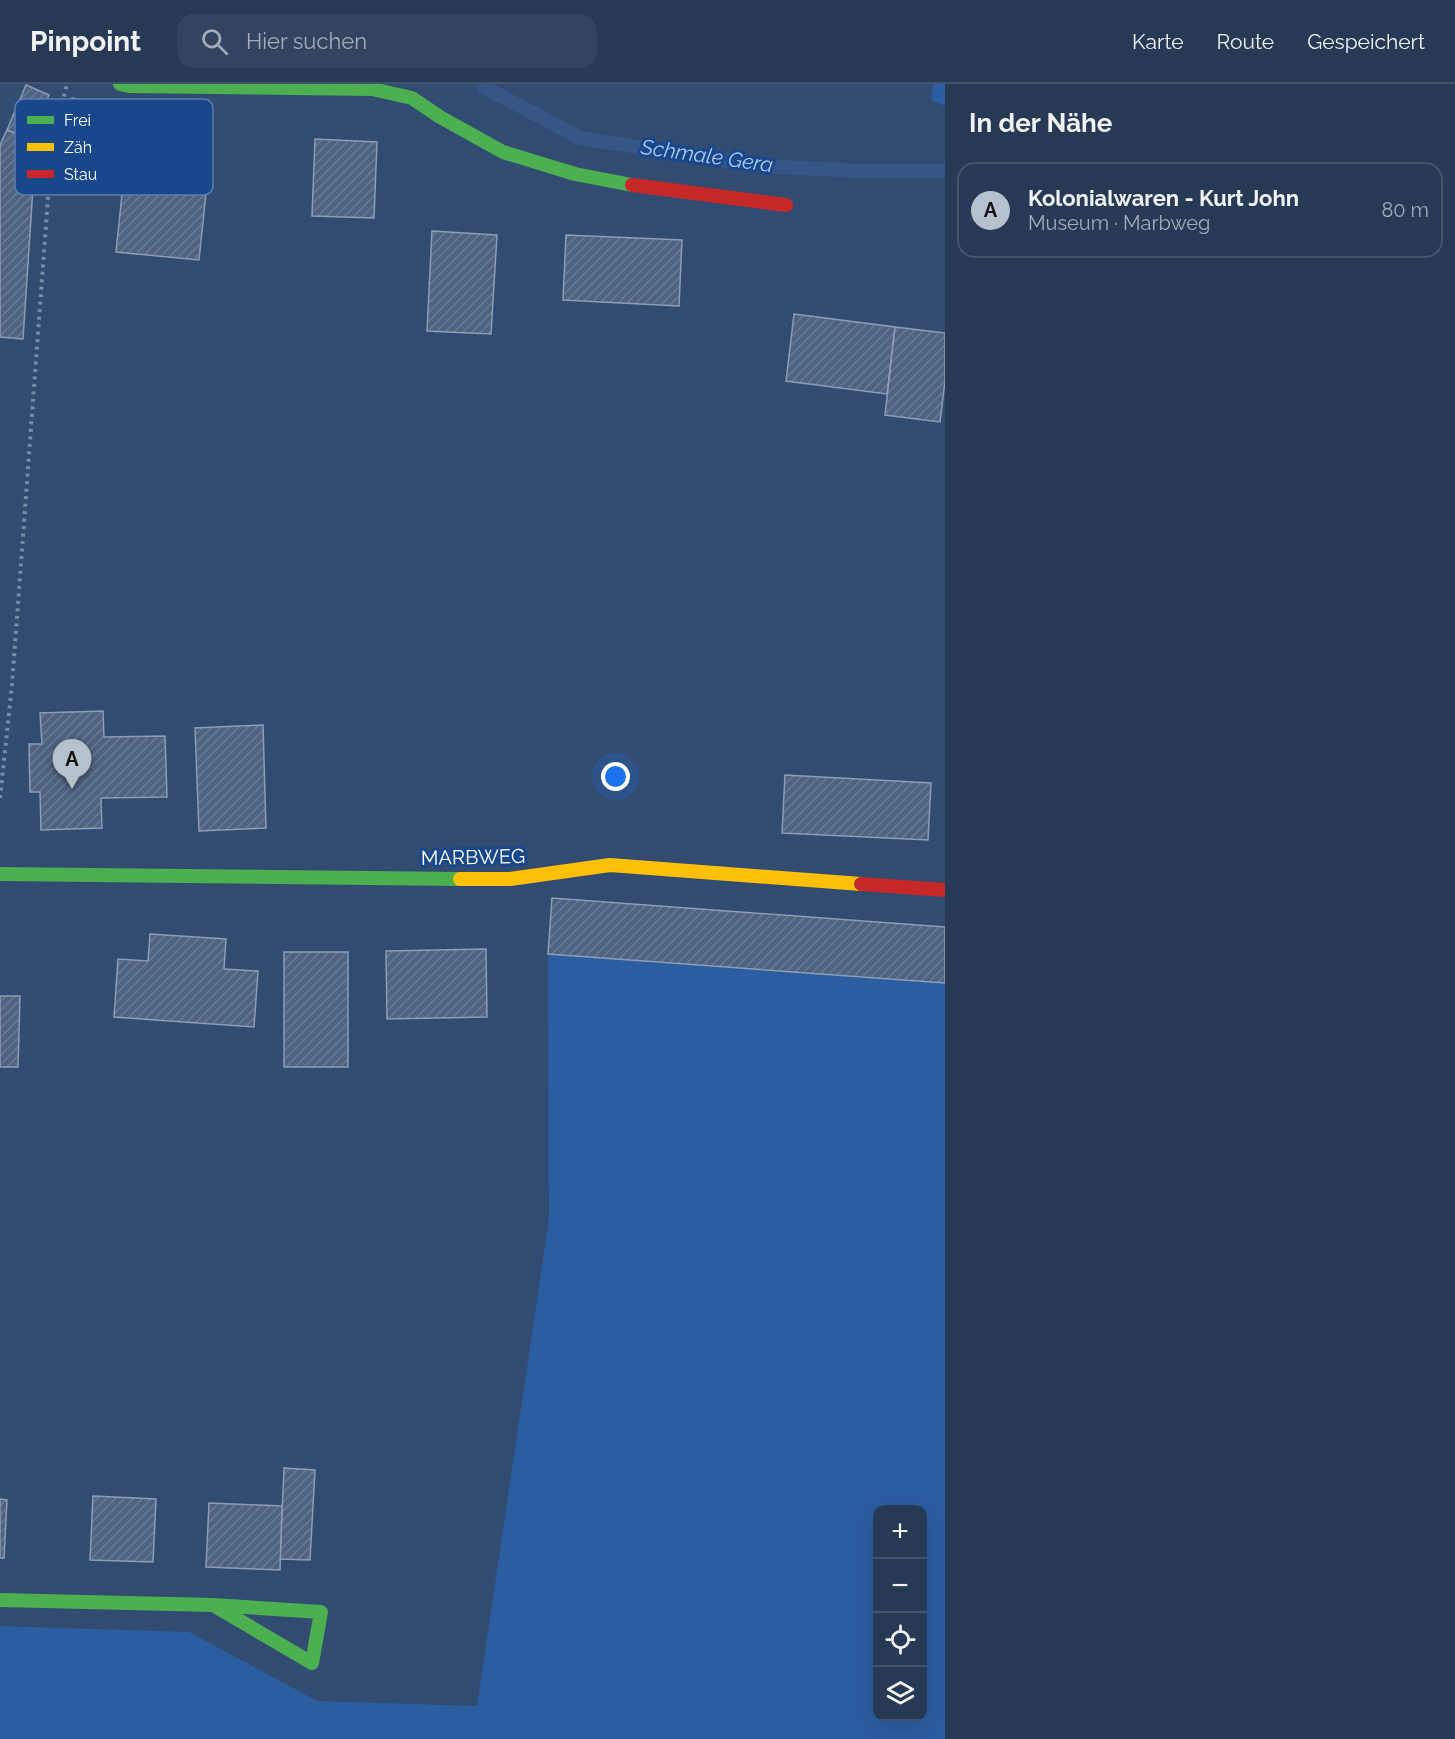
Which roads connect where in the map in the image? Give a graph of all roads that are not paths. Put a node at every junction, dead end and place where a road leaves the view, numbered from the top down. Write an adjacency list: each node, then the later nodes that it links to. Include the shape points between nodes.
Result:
1 (120, 84): 2 (street, via 372,89 412,98 503,152 575,174 640,187)
2 (786, 205)
3 (0, 874): 4 (street, MARBWEG, via 510,879 610,865)
4 (945, 890)
5 (0, 1600): 6 (street)
6 (213, 1605): 6 (street, via 321,1612 312,1663 282,1645)

